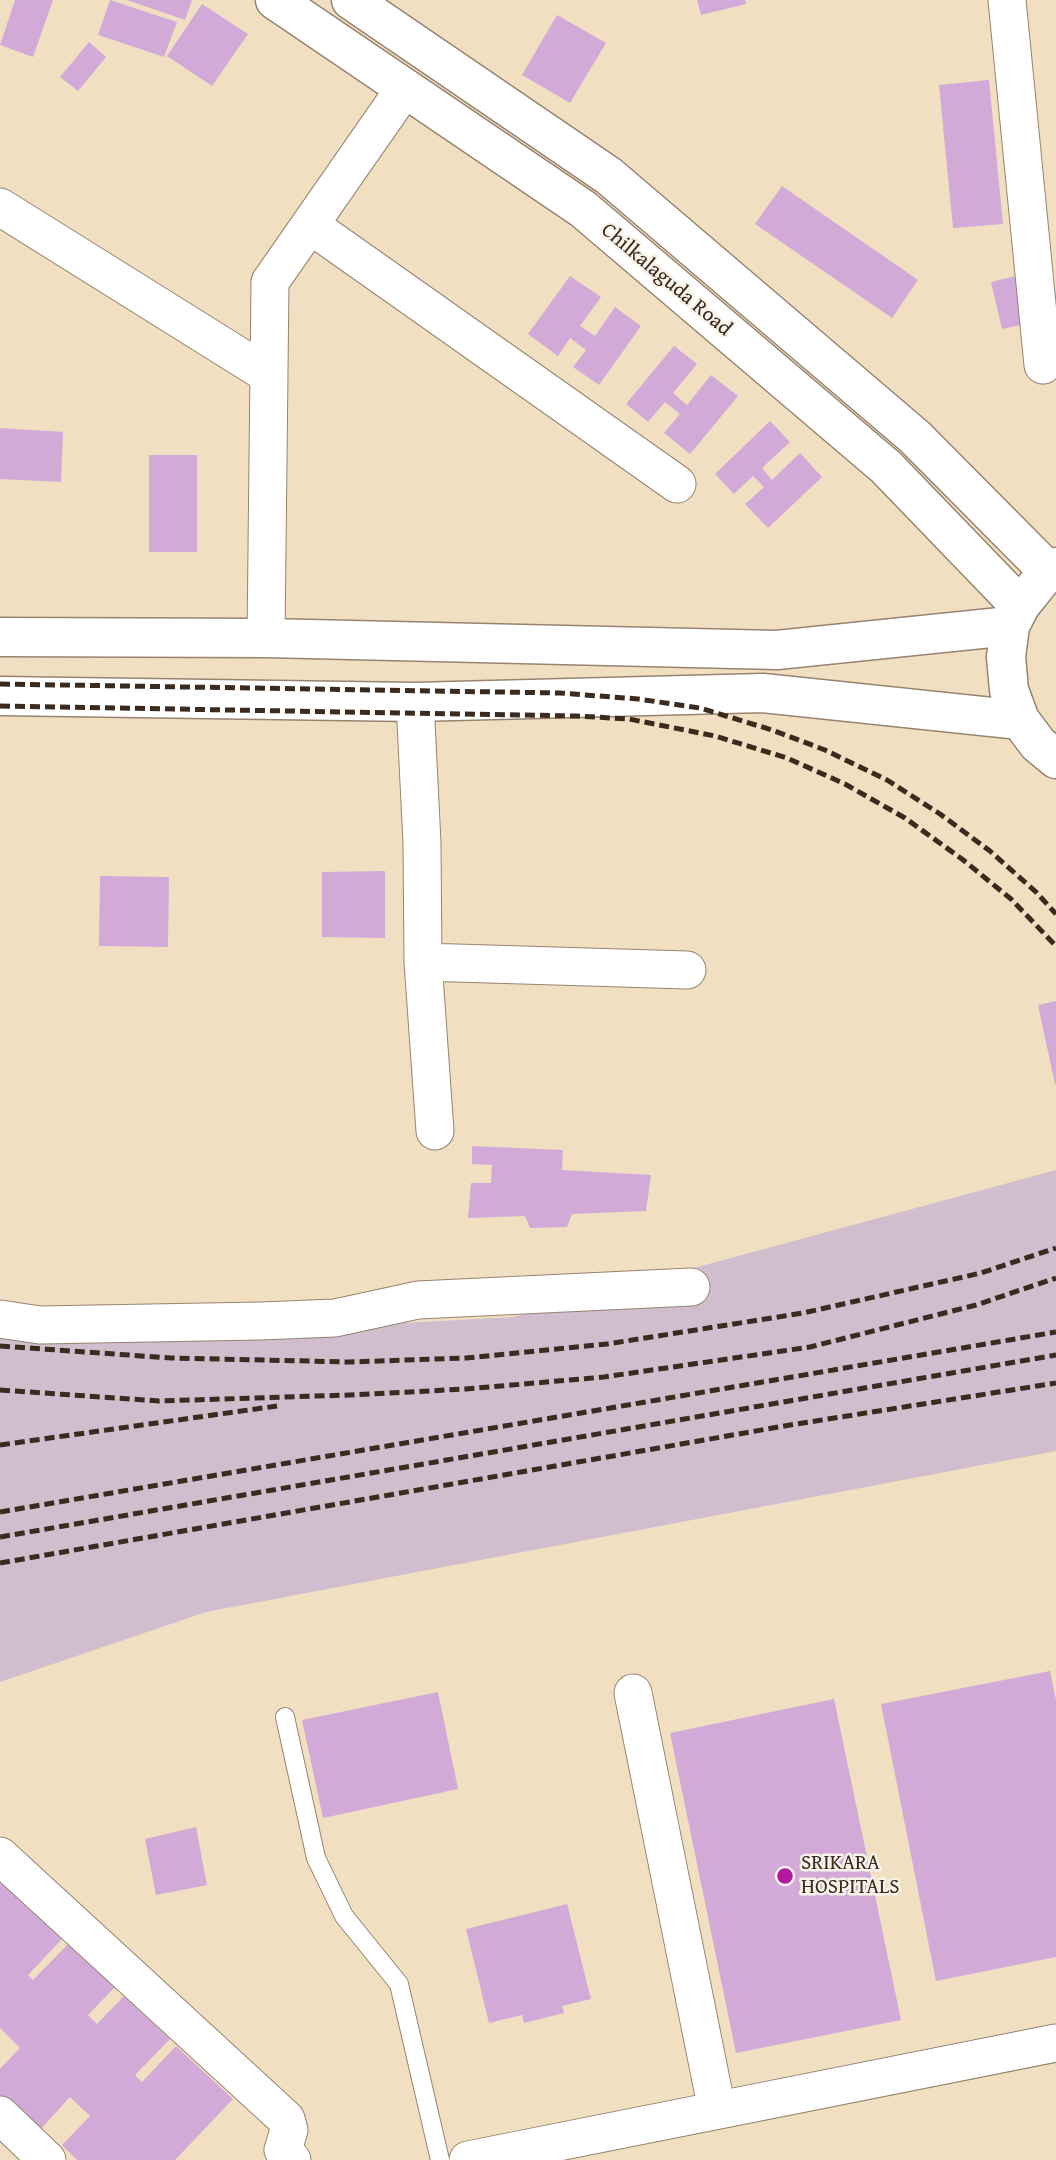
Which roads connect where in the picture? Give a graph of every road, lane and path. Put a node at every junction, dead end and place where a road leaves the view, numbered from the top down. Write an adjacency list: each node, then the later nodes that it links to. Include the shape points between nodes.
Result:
1 (275, 0): 4 (main road, Chilkalaguda Road)
2 (1007, 0): 7 (street)
3 (359, 1): 10 (main road, Chilkalaguda Road, via 608,176 915,437)
4 (404, 88): 6 (street); 11 (main road, Chilkalaguda Road, via 583,209 886,467)
5 (0, 207): 8 (street)
6 (310, 225): 8 (street, via 270,282); 9 (street)
7 (1044, 365)
8 (269, 375): 13 (street)
9 (677, 484)
10 (1052, 569): 11 (main road)
11 (1015, 616): 13 (main road, via 777,650); 16 (main road, via 1006,657 1009,690)
12 (0, 637): 13 (main road)
13 (265, 638)
14 (0, 696): 15 (main road)
15 (415, 702): 16 (main road, via 763,693); 18 (street)
16 (1020, 720): 17 (main road)
17 (1056, 759)
18 (423, 962): 19 (street); 20 (street)
19 (687, 970)
20 (435, 1131)
21 (691, 1287): 22 (street, via 418,1300 335,1318 40,1325)
22 (0, 1319)
23 (633, 1693): 27 (street)
24 (285, 1717): 31 (lane, via 316,1858 344,1916 399,1984)
25 (0, 1856): 30 (street, via 286,2119 289,2130 283,2150)
26 (1056, 2043): 27 (street)
27 (717, 2110): 32 (street)
28 (0, 2115): 29 (street)
29 (47, 2160)
30 (292, 2160)
31 (440, 2160)
32 (468, 2160)

